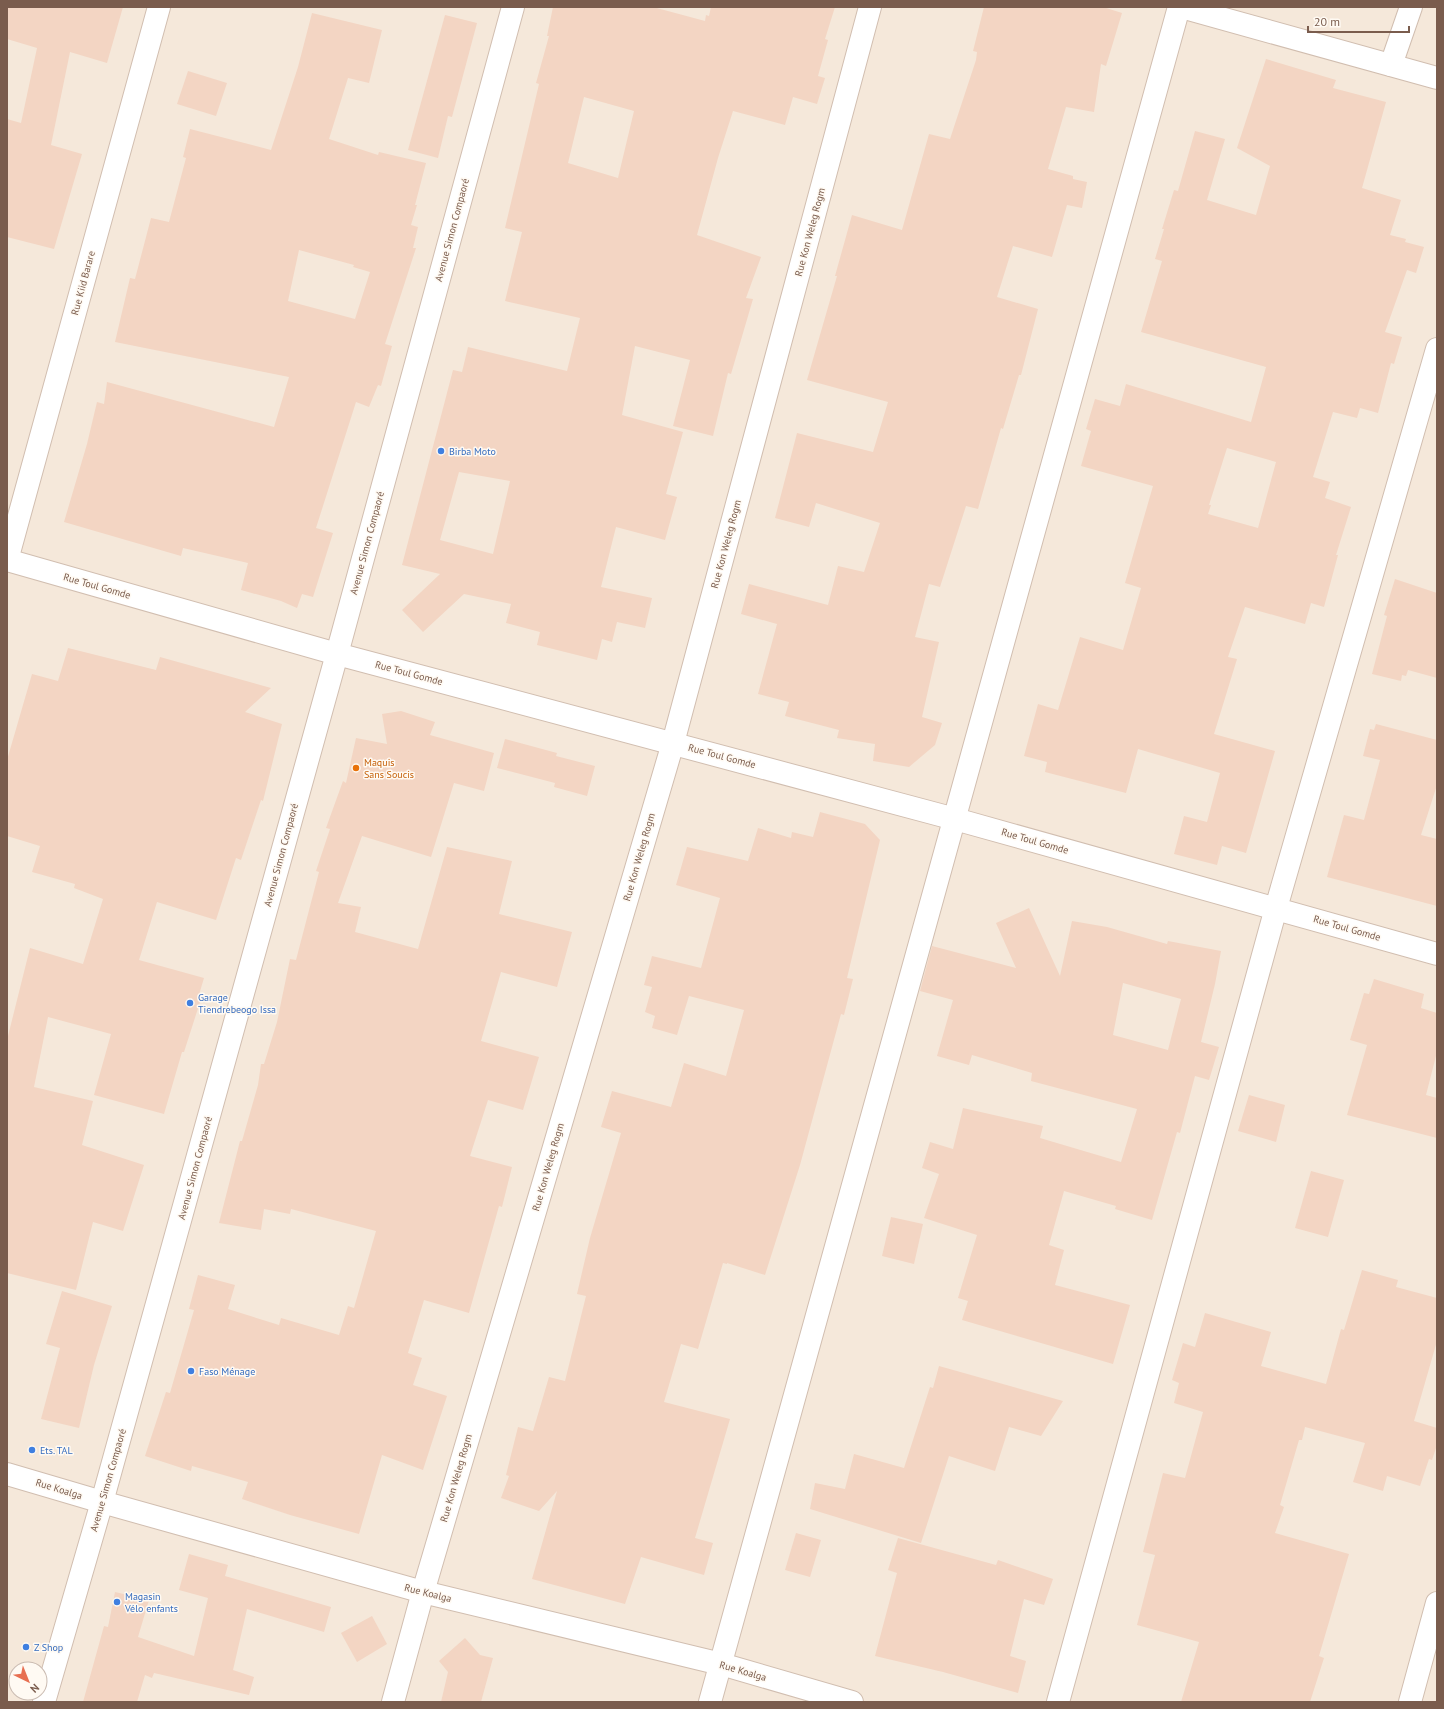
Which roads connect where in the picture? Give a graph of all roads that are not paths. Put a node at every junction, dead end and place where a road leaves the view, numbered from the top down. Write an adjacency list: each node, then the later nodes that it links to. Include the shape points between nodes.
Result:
1 (159, 7): 9 (street, Rue Kiid Barare)
2 (513, 7): 10 (street, Avenue Simon Compaoré)
3 (870, 7): 11 (street, Rue Kon Weleg Rogm)
4 (1180, 7): 6 (street); 12 (street)
5 (1411, 7): 6 (street)
6 (1390, 65): 7 (street)
7 (1437, 78)
8 (1437, 349): 13 (street)
9 (7, 560): 10 (street, Rue Toul Gomde)
10 (337, 654): 11 (street, Rue Toul Gomde); 16 (street, Avenue Simon Compaoré)
11 (673, 743): 12 (street, Rue Toul Gomde); 17 (street, Rue Kon Weleg Rogm)
12 (955, 819): 13 (street, Rue Toul Gomde); 19 (street)
13 (1276, 908): 14 (street, Rue Toul Gomde); 24 (street)
14 (1437, 954)
15 (7, 1474): 16 (street, Rue Koalga)
16 (102, 1502): 17 (street, Rue Koalga); 20 (street, Avenue Simon Compaoré)
17 (423, 1592): 19 (street, Rue Koalga); 21 (street, Rue Kon Weleg Rogm)
18 (1437, 1603): 25 (street)
19 (720, 1664): 22 (street); 23 (street, Rue Koalga)
20 (44, 1702)
21 (393, 1702)
22 (710, 1702)
23 (852, 1702)
24 (1058, 1702)
25 (1410, 1702)

